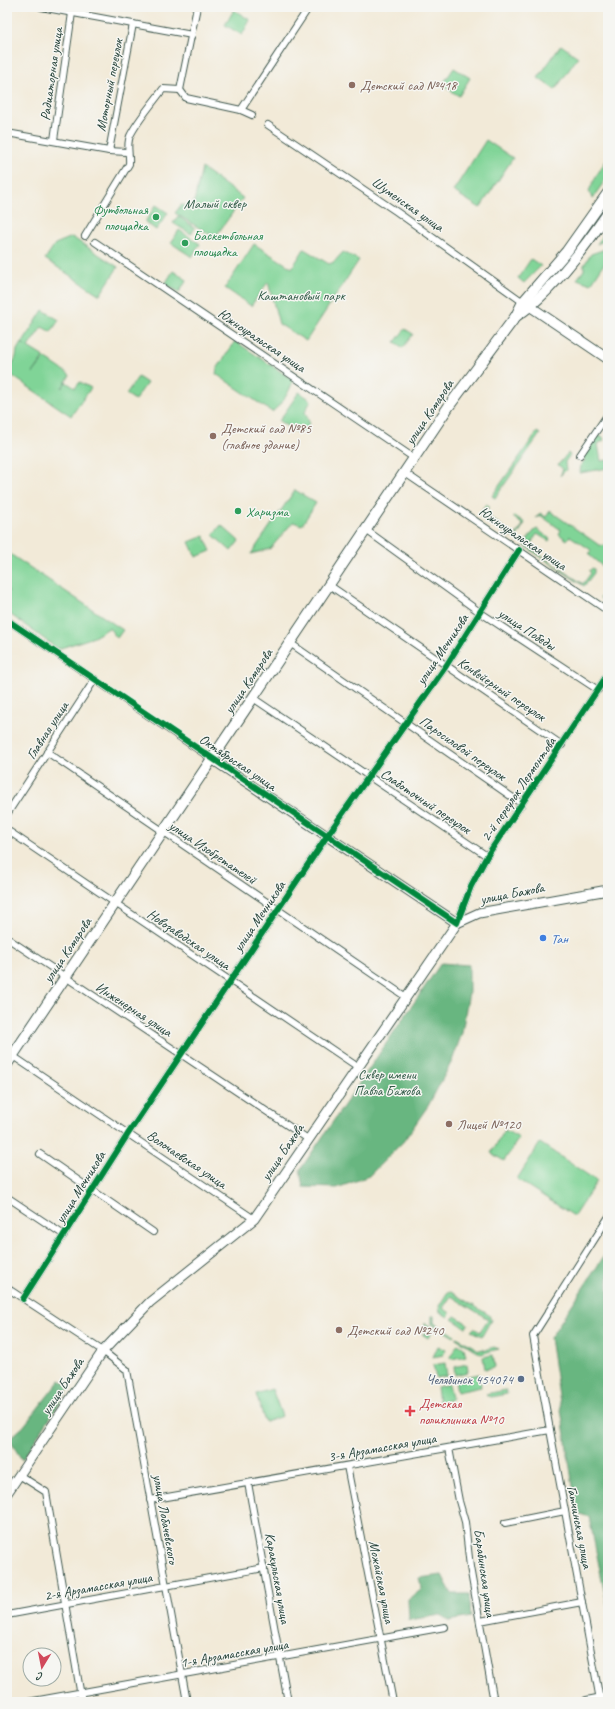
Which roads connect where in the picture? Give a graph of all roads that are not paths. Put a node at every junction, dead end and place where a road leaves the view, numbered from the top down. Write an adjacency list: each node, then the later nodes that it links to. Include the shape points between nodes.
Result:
1 (41, 7): 4 (street)
2 (197, 7): 6 (street)
3 (309, 7): 8 (street)
4 (72, 13): 5 (street); 12 (street, Радиаторная улица)
5 (132, 24): 6 (street); 13 (street, Моторный переулок)
6 (192, 35): 7 (street)
7 (180, 90): 8 (street, via 186,98); 14 (street, via 163,89 130,137)
8 (241, 110): 9 (street)
9 (252, 115)
10 (268, 125): 19 (street, Шуменская улица)
11 (7, 133): 12 (street)
12 (54, 140): 13 (street)
13 (109, 151): 14 (street)
14 (127, 152): 17 (street, via 129,164)
15 (608, 192): 19 (main road, улица Комарова)
16 (608, 213): 19 (main road, улица Комарова, via 576,255)
17 (85, 236)
18 (95, 242): 23 (street, Южноуральская улица)
19 (527, 304): 20 (main road); 23 (main road, улица Комарова, via 463,387)
20 (608, 359)
21 (608, 414): 22 (street)
22 (580, 455)
23 (414, 458): 24 (main road, улица Комарова)
24 (404, 472): 25 (main road, улица Комарова); 26 (street, Южноуральская улица)
25 (366, 530): 27 (main road, улица Комарова); 29 (street, улица Победы)
26 (519, 550): 28 (street, Южноуральская улица); 29 (street, улица Мечникова)
27 (329, 585): 31 (main road, улица Комарова); 32 (street, Конвейерный переулок)
28 (608, 611)
29 (481, 613): 32 (street, улица Мечникова); 35 (street, улица Победы)
30 (7, 620): 34 (street, Октябрьская улица)
31 (290, 643): 36 (main road, улица Комарова); 37 (street, Паросиловой переулок)
32 (446, 666): 37 (street, улица Мечникова); 38 (street, Конвейерный переулок)
33 (608, 674): 35 (street, 2-й переулок Лермонтова)
34 (95, 679): 39 (street, Главная улица); 40 (street, Октябрьская улица)
35 (598, 690): 38 (street, 2-й переулок Лермонтова)
36 (253, 698): 40 (main road, улица Комарова); 41 (street, Слаботочный переулок)
37 (406, 724): 41 (street, улица Мечникова); 42 (street, Паросиловой переулок)
38 (562, 745): 42 (street, 2-й переулок Лермонтова)
39 (47, 752): 43 (street, Главная улица); 45 (street, улица Изобретателей)
40 (212, 760): 45 (main road, улица Комарова); 46 (main road, Октябрьская улица)
41 (369, 777): 46 (street, улица Мечникова); 47 (street, Слаботочный переулок)
42 (522, 804): 47 (street, 2-й переулок Лермонтова)
43 (7, 814)
44 (7, 830): 49 (street, Новозаводская улица)
45 (162, 832): 49 (main road, улица Комарова); 50 (street, улица Изобретателей)
46 (327, 836): 50 (street, улица Мечникова); 51 (main road, Октябрьская улица)
47 (487, 856): 51 (street, 2-й переулок Лермонтова, via 470,886)
48 (608, 890): 51 (main road, улица Бажова, via 479,913)
49 (114, 903): 53 (main road, улица Комарова); 54 (street, Новозаводская улица)
50 (278, 910): 54 (street, улица Мечникова); 55 (street, улица Изобретателей)
51 (457, 923): 55 (main road, улица Бажова)
52 (7, 938): 53 (street, Инженерная улица)
53 (65, 978): 56 (street, Инженерная улица); 57 (main road, улица Комарова)
54 (230, 981): 56 (street, улица Мечникова); 58 (street, Новозаводская улица)
55 (406, 997): 58 (main road, улица Бажова)
56 (181, 1055): 59 (street, улица Мечникова); 60 (street, Инженерная улица)
57 (9, 1057): 59 (street, Волочаевская улица)
58 (358, 1067): 60 (main road, улица Бажова)
59 (128, 1134): 62 (street, улица Мечникова); 65 (street, Волочаевская улица)
60 (308, 1139): 65 (main road, улица Бажова)
61 (40, 1154): 62 (street)
62 (93, 1189): 66 (street); 67 (street, улица Мечникова)
63 (10, 1199): 67 (street, улица Мечникова)
64 (608, 1218): 71 (street, via 533,1336)
65 (254, 1219): 70 (main road, улица Бажова, via 150,1302)
66 (154, 1232)
67 (64, 1235): 69 (street, улица Мечникова)
68 (7, 1288): 69 (street, улица Лобачевского)
69 (23, 1299): 70 (street, улица Лобачевского)
70 (103, 1352): 74 (main road, улица Бажова); 77 (street, улица Лобачевского, via 127,1370)
71 (550, 1430): 72 (street, 3-я Арзамасская улица); 78 (street, Гатчинская улица)
72 (449, 1448): 73 (street, 3-я Арзамасская улица); 85 (street, Барабинская улица, via 465,1522)
73 (346, 1466): 75 (street, 3-я Арзамасская улица); 87 (street, Можайская улица)
74 (19, 1475): 76 (main road, улица Бажова); 83 (street, via 46,1492)
75 (248, 1483): 77 (street, 3-я Арзамасская улица); 80 (street, Каракульская улица)
76 (7, 1493)
77 (150, 1500): 81 (street, улица Лобачевского)
78 (565, 1511): 79 (street); 82 (street, Гатчинская улица)
79 (505, 1523)
80 (264, 1568): 81 (street, 2-я Арзамасская улица); 88 (street, Каракульская улица)
81 (166, 1586): 83 (street, 2-я Арзамасская улица); 89 (street, улица Лобачевского)
82 (582, 1602): 85 (street); 91 (street, Гатчинская улица)
83 (65, 1604): 84 (street, 2-я Арзамасская улица); 90 (street)
84 (7, 1615)
85 (480, 1620): 97 (street, Барабинская улица)
86 (445, 1627): 87 (street, 1-я Арзамасская улица)
87 (381, 1638): 88 (street, 1-я Арзамасская улица); 96 (street, Можайская улица)
88 (279, 1657): 89 (street, 1-я Арзамасская улица); 95 (street, Каракульская улица)
89 (182, 1674): 90 (street, 1-я Арзамасская улица); 94 (street, улица Лобачевского)
90 (81, 1692): 92 (street, 1-я Арзамасская улица); 93 (street)
91 (604, 1699): 98 (main road)
92 (28, 1702)
93 (82, 1702)
94 (187, 1702)
95 (288, 1702)
96 (393, 1702)
97 (494, 1702)
98 (588, 1702)

